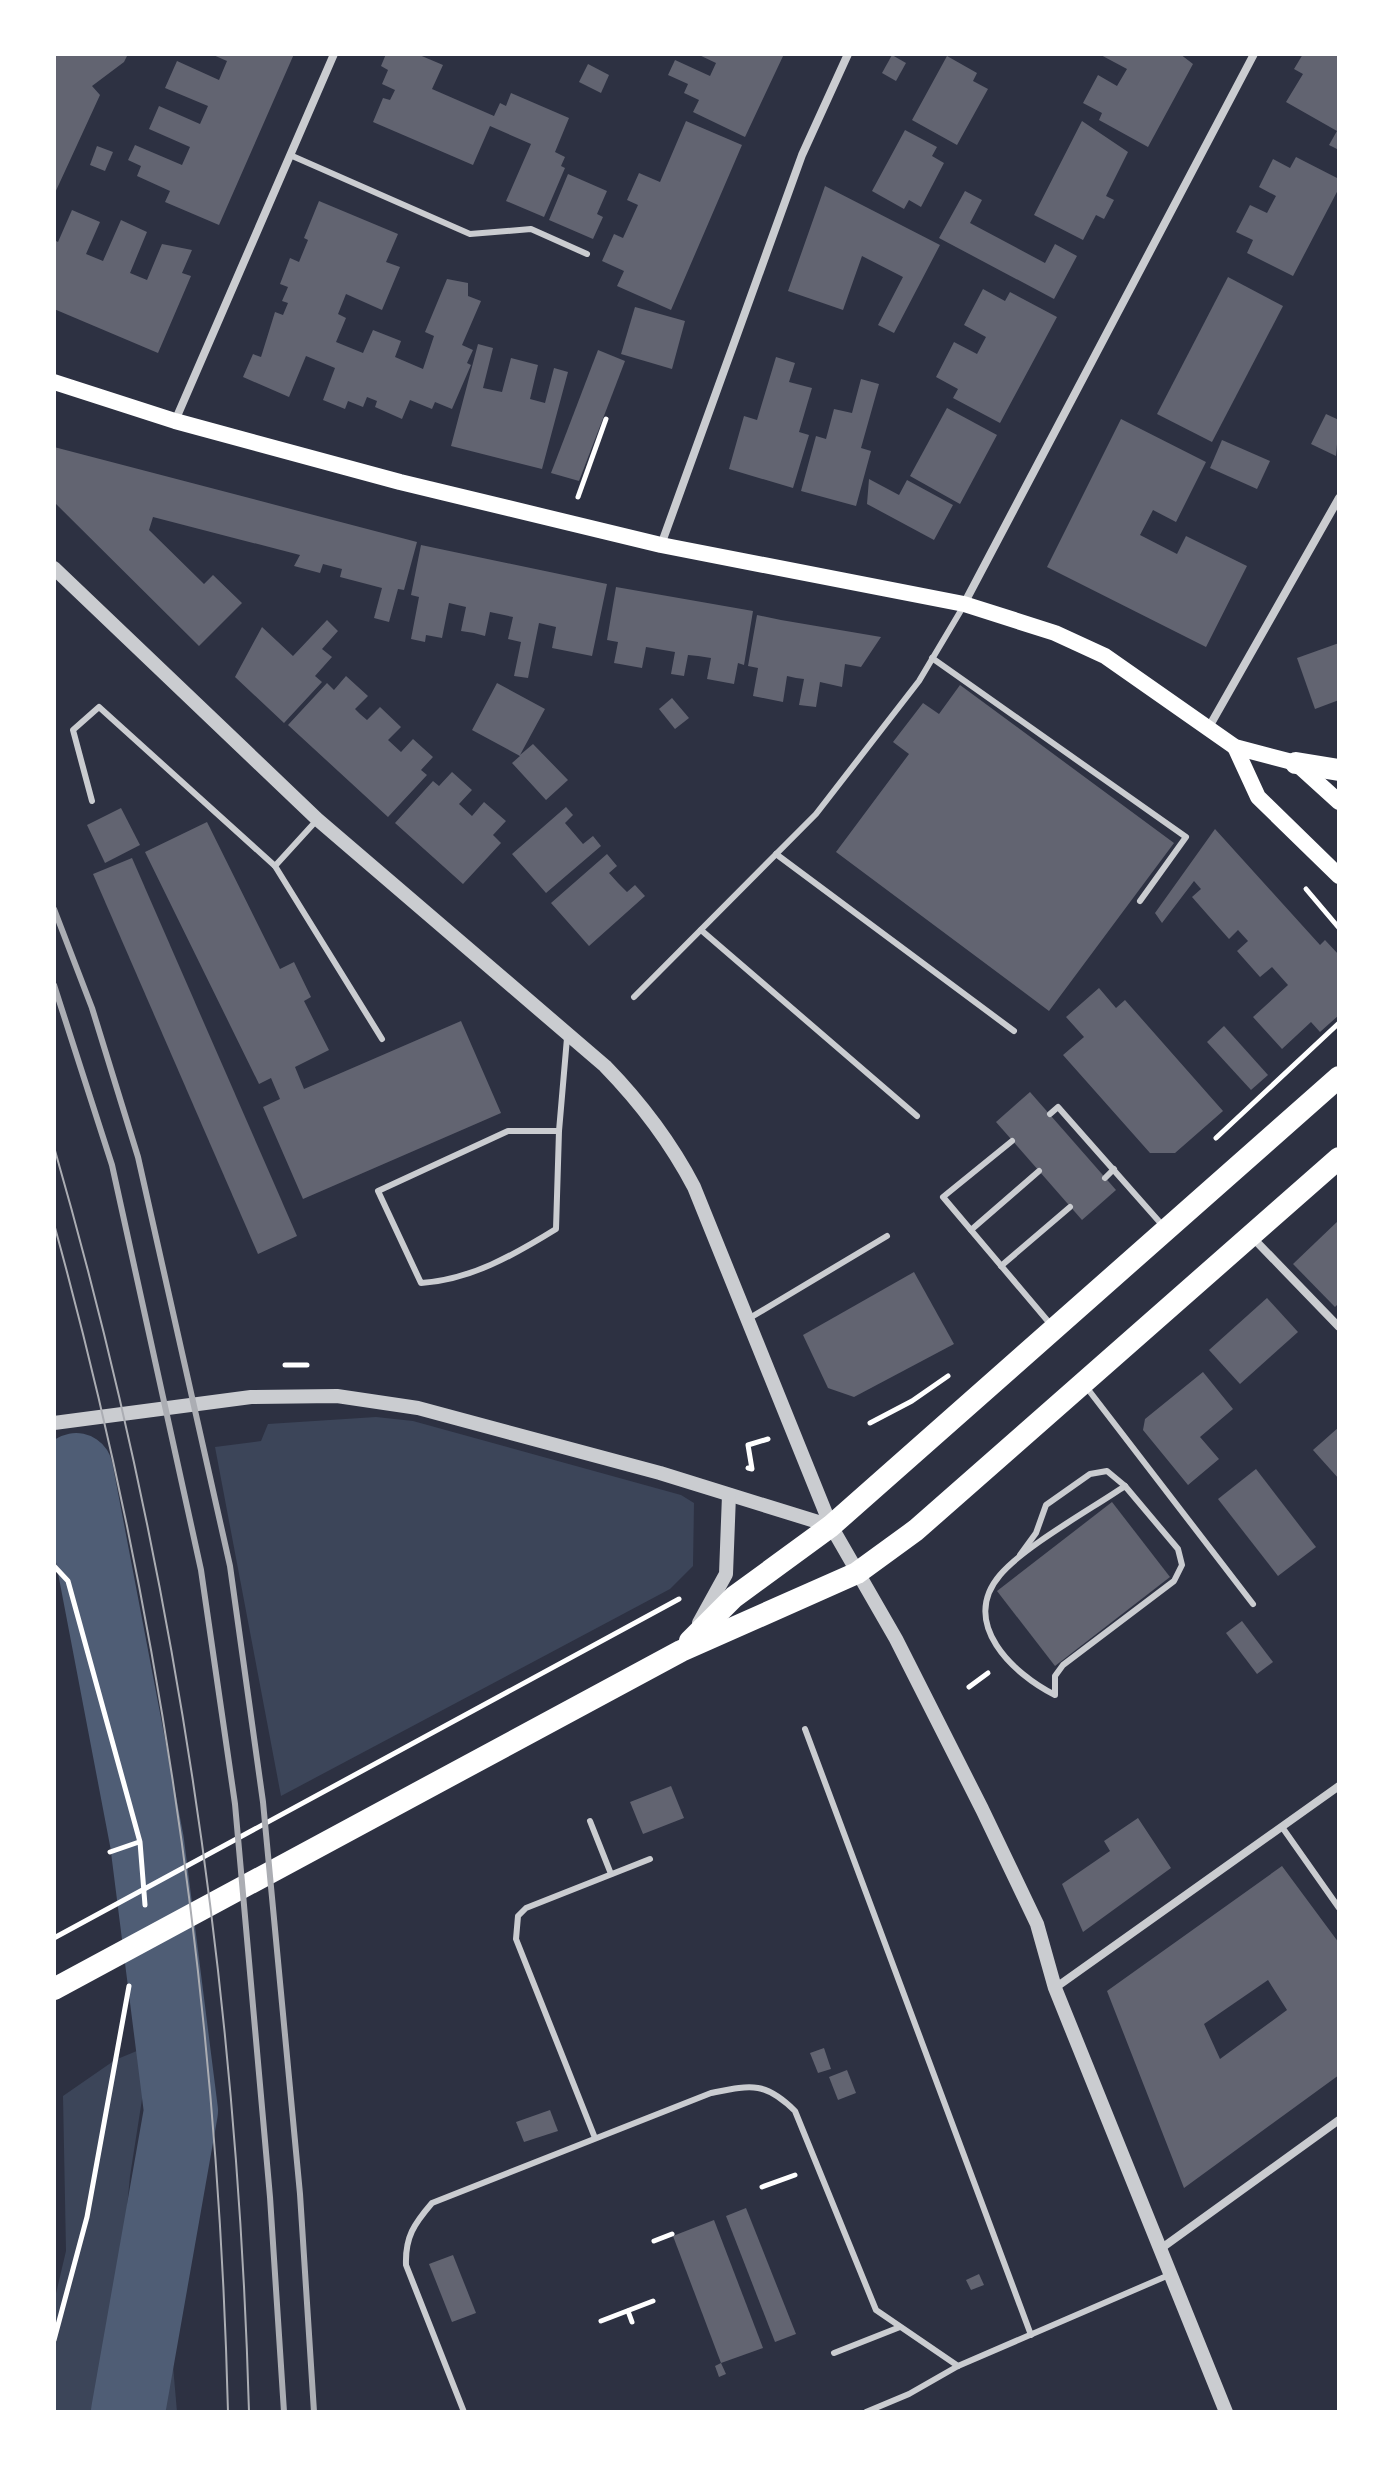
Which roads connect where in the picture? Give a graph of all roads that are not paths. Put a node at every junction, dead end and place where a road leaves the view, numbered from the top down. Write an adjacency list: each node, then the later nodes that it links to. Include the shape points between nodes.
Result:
1 (334, 54): 4 (street)
2 (848, 54): 9 (street, via 802,155)
3 (1254, 54): 11 (street)
4 (290, 155): 5 (lane, via 470,234 531,229); 7 (street)
5 (587, 254)
6 (54, 382): 7 (main road)
7 (175, 421): 9 (main road)
8 (1339, 498): 13 (street)
9 (661, 545): 11 (main road)
10 (54, 568): 19 (street)
11 (964, 604): 12 (lane); 13 (main road, via 1080,643)
12 (932, 658): 20 (lane, via 816,814); 23 (lane, via 1186,837)
13 (1209, 727): 14 (main road)
14 (1235, 747): 15 (main road); 22 (main road, via 1258,797)
15 (1296, 763): 16 (highway); 18 (main road)
16 (1339, 770)
17 (92, 801): 21 (lane, via 73,730 99,707)
18 (1339, 802)
19 (317, 819): 21 (lane); 27 (street)
20 (776, 854): 24 (lane); 26 (lane)
21 (275, 866): 28 (lane)
22 (1339, 876)
23 (1140, 901)
24 (701, 930): 25 (lane); 31 (lane)
25 (634, 997)
26 (1014, 1031)
27 (568, 1033): 32 (lane); 46 (street, via 636,1098 671,1143)
28 (382, 1039)
29 (1339, 1077): 42 (highway)
30 (1050, 1114): 33 (lane, via 1058,1107)
31 (917, 1116)
32 (559, 1131): 32 (lane, via 556,1229 507,1259 441,1282 421,1283 378,1191 508,1131)
33 (1084, 1136): 35 (lane); 37 (lane)
34 (1012, 1141): 41 (lane, via 943,1197)
35 (1075, 1143)
36 (1339, 1158): 44 (highway)
37 (1114, 1169): 39 (lane); 42 (lane)
38 (1039, 1171): 41 (lane)
39 (1105, 1178)
40 (1070, 1207): 45 (lane)
41 (971, 1230): 45 (lane)
42 (1166, 1230): 48 (highway)
43 (887, 1236): 46 (lane)
44 (1251, 1236): 47 (street); 49 (highway)
45 (1001, 1266): 48 (lane)
46 (748, 1319): 53 (street)
47 (1339, 1327)
48 (1054, 1329): 53 (highway)
49 (1083, 1383): 55 (highway, via 916,1530); 56 (lane)
50 (54, 1423): 52 (street, via 251,1397 337,1396 418,1408)
51 (1125, 1486): 54 (lane); 54 (lane, via 1107,1471 1090,1474 1046,1505 1036,1533); 54 (lane, via 1178,1549 1182,1565 1174,1581 1063,1665 1055,1676 1055,1695 1005,1660 987,1627 992,1587)
52 (729, 1495): 53 (street); 57 (street, via 726,1574)
53 (831, 1526): 55 (street); 57 (highway, via 734,1597)
54 (1015, 1561)
55 (857, 1573): 57 (highway); 65 (street, via 896,1639 1037,1924)
56 (1253, 1604)
57 (681, 1651): 66 (highway)
58 (805, 1729): 72 (lane)
59 (1339, 1786): 61 (street)
60 (590, 1821): 63 (lane)
61 (1282, 1827): 64 (lane); 65 (street)
62 (650, 1859): 63 (lane)
63 (611, 1874): 68 (lane, via 526,1908 515,1928)
64 (1339, 1908)
65 (1055, 1988): 69 (street)
66 (54, 1989)
67 (1339, 2120): 69 (street)
68 (595, 2138): 71 (lane, via 711,2093 749,2085 776,2092 795,2111 876,2310); 75 (lane, via 432,2203 413,2224 405,2245 406,2265)
69 (1158, 2250): 70 (street)
70 (1169, 2275): 72 (lane); 77 (street)
71 (900, 2327): 73 (lane); 74 (lane)
72 (1031, 2335): 74 (lane)
73 (834, 2353)
74 (958, 2366): 76 (lane)
75 (464, 2412)
76 (866, 2412)
77 (1226, 2412)

